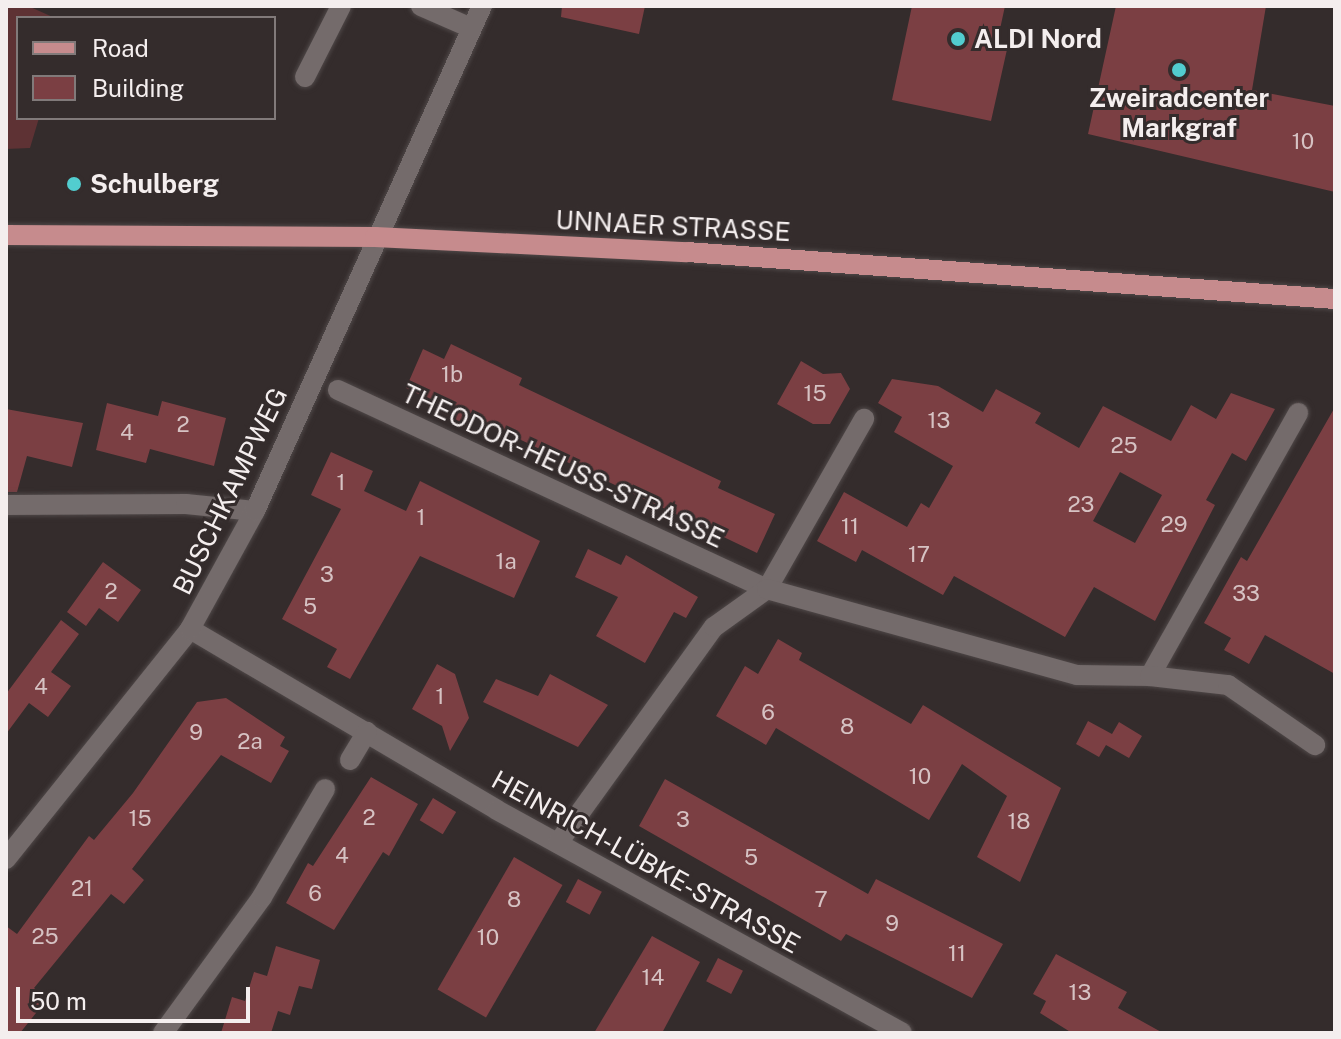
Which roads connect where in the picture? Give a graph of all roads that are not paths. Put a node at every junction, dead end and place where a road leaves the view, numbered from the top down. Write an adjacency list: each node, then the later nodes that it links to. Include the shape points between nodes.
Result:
1 (341, 6): 5 (street)
2 (421, 6): 4 (street)
3 (482, 6): 4 (street, BUSCHKAMPWEG)
4 (471, 28): 7 (street, BUSCHKAMPWEG)
5 (305, 77)
6 (6, 235): 7 (main road, UNNAER STRASSE)
7 (375, 237): 8 (main road, UNNAER STRASSE, via 815,259); 13 (street, BUSCHKAMPWEG)
8 (1335, 299)
9 (338, 390): 14 (street, THEODOR-HEUSS-STRASSE)
10 (1298, 413): 16 (street)
11 (864, 419): 14 (street)
12 (6, 505): 13 (street, via 186,504)
13 (255, 511): 15 (street, BUSCHKAMPWEG)
14 (767, 589): 16 (street, THEODOR-HEUSS-STRASSE, via 1077,675); 21 (street, via 714,627)
15 (190, 629): 17 (street, HEINRICH-LÜBKE-STRASSE); 22 (street, BUSCHKAMPWEG)
16 (1150, 676): 18 (street, THEODOR-HEUSS-STRASSE, via 1228,685)
17 (367, 732): 19 (street); 21 (street, HEINRICH-LÜBKE-STRASSE)
18 (1315, 745)
19 (350, 760)
20 (325, 789): 23 (street, via 262,897)
21 (558, 843): 24 (street, HEINRICH-LÜBKE-STRASSE)
22 (6, 859)
23 (163, 1033)
24 (902, 1033)

